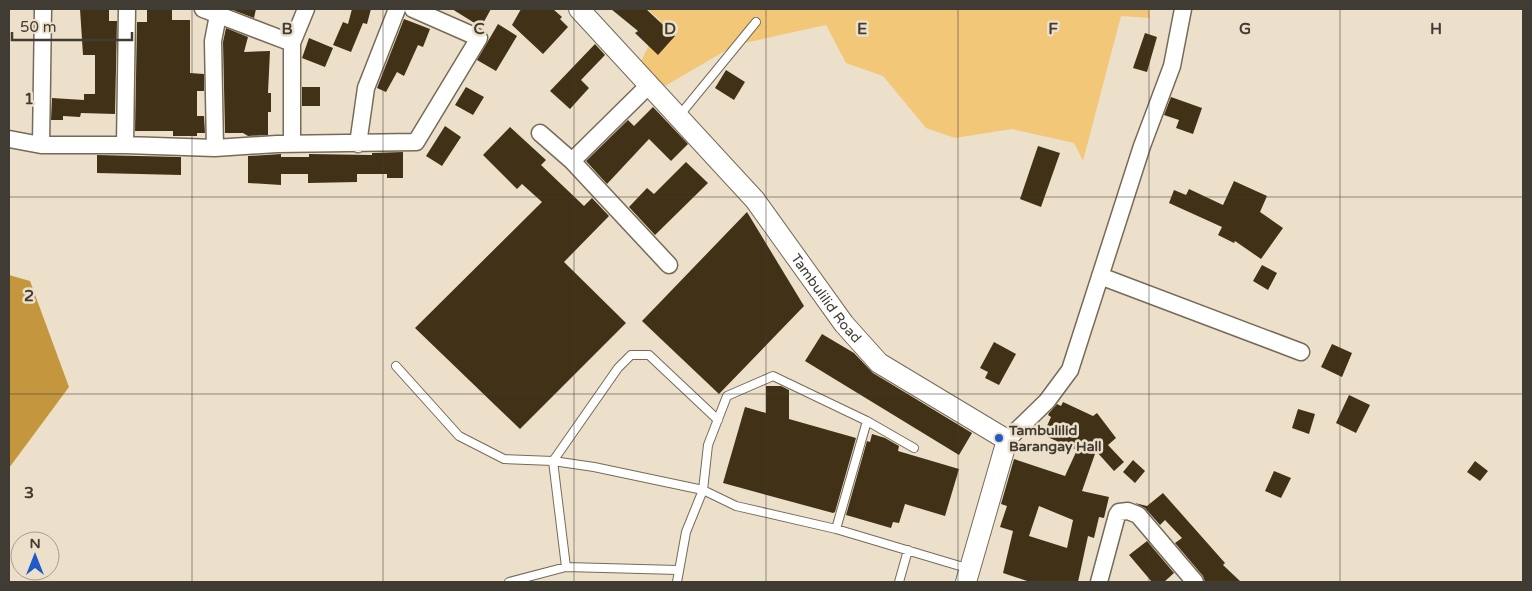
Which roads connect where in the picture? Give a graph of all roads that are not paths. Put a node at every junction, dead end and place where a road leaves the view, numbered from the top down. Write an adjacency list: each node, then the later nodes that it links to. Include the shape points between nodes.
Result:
1 (43, 9): 18 (street)
2 (127, 9): 15 (street)
3 (306, 9): 10 (street)
4 (397, 9): 17 (street, via 366,88)
5 (413, 9): 17 (street, via 479,38 416,142)
6 (579, 9): 11 (street, Tambulilid Road)
7 (1183, 9): 22 (street, via 1172,66)
8 (210, 12): 10 (street); 19 (street)
9 (756, 22): 12 (lane)
10 (292, 43): 16 (street)
11 (650, 84): 12 (street, Tambulilid Road); 20 (street)
12 (679, 116): 27 (street, Tambulilid Road, via 755,200 844,324 879,363)
13 (540, 133): 20 (street)
14 (9, 139): 18 (street)
15 (125, 144): 18 (street); 19 (street)
16 (292, 144): 17 (street); 19 (street)
17 (358, 144)
18 (41, 145)
19 (215, 148)
20 (572, 162): 21 (street)
21 (669, 266)
22 (1100, 276): 23 (street); 27 (street, via 1070,370 1047,401)
23 (1301, 352)
24 (396, 366): 29 (lane, via 459,436 504,459)
25 (718, 420): 26 (lane, via 727,396 773,376); 29 (lane, via 649,355 630,354); 30 (lane, via 708,445)
26 (867, 421): 28 (lane); 31 (lane)
27 (1006, 440): 35 (street)
28 (914, 448)
29 (553, 461): 30 (lane); 33 (lane)
30 (703, 490): 31 (lane, via 736,506); 34 (lane, via 686,532)
31 (836, 529): 32 (lane)
32 (908, 550): 35 (lane); 38 (lane)
33 (566, 567): 34 (lane); 36 (lane)
34 (678, 570): 37 (lane)
35 (968, 575)
36 (509, 582)
37 (677, 582)
38 (898, 582)
39 (1099, 582): 40 (street, via 1117,515 1128,511 1138,515)
40 (1195, 582)

